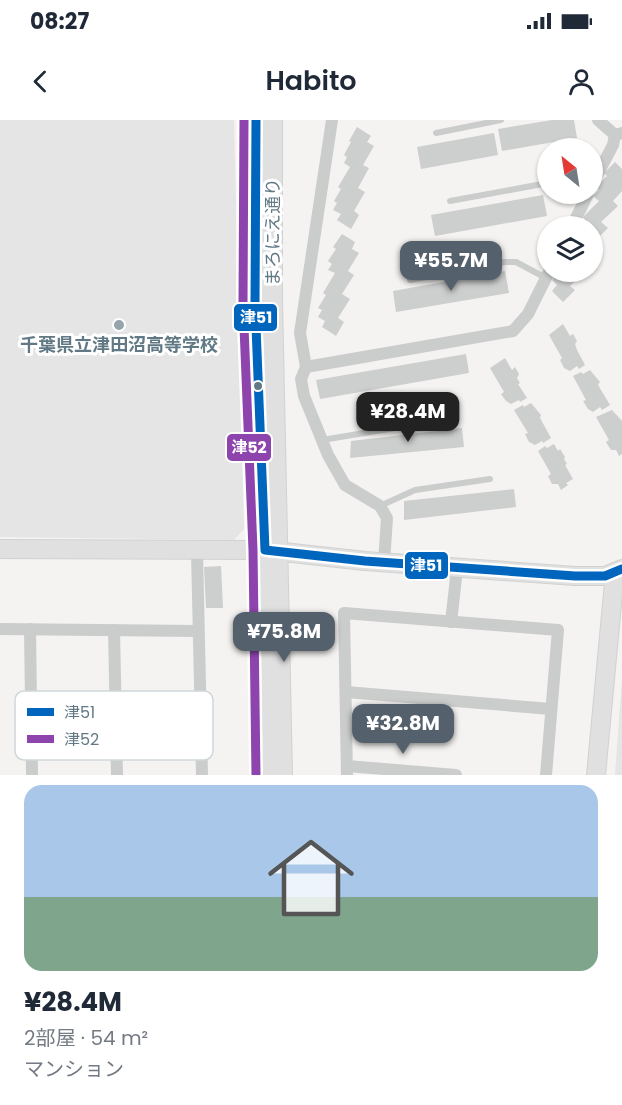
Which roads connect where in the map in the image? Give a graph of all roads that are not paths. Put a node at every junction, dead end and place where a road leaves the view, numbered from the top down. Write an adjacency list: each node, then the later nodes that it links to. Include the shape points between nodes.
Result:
1 (256, 120): 21 (street, まろにえ通り, via 255,302)
2 (273, 120): 21 (street, まろにえ通り)
3 (332, 120): 14 (street, via 300,333)
4 (501, 120): 6 (lane)
5 (598, 120): 7 (street)
6 (436, 133)
7 (619, 134): 8 (street)
8 (603, 164)
9 (537, 185): 10 (lane)
10 (450, 201)
11 (537, 271): 12 (lane, via 516,262 504,262)
12 (410, 280)
13 (544, 282): 14 (street, via 528,314 513,331)
14 (306, 368): 16 (street, via 301,379 304,396)
15 (443, 420): 16 (lane)
16 (321, 440): 18 (street, via 345,485)
17 (490, 479): 18 (lane, via 415,490)
18 (380, 506): 22 (street, via 387,518)
19 (0, 549): 20 (street)
20 (197, 551): 21 (street); 29 (street)
21 (272, 552): 22 (street); 42 (street, まろにえ通り); 43 (street, まろにえ通り)
22 (384, 563): 23 (street)
23 (457, 568): 24 (street, via 575,576 605,576); 25 (street)
24 (619, 571): 46 (street)
25 (451, 622): 33 (street, via 344,613); 34 (street, via 558,630)
26 (0, 629): 27 (street)
27 (30, 629): 28 (street); 30 (street)
28 (114, 630): 29 (street); 31 (street)
29 (198, 631): 32 (street)
30 (31, 691)
31 (115, 691)
32 (200, 691)
33 (346, 692): 34 (street); 38 (street)
34 (551, 709): 45 (street)
35 (32, 760): 39 (street)
36 (117, 760): 40 (street)
37 (202, 760): 41 (street)
38 (347, 770): 44 (street)
39 (32, 775)
40 (117, 775)
41 (202, 775)
42 (268, 775)
43 (283, 775)
44 (456, 775)
45 (546, 775)
46 (596, 775)

